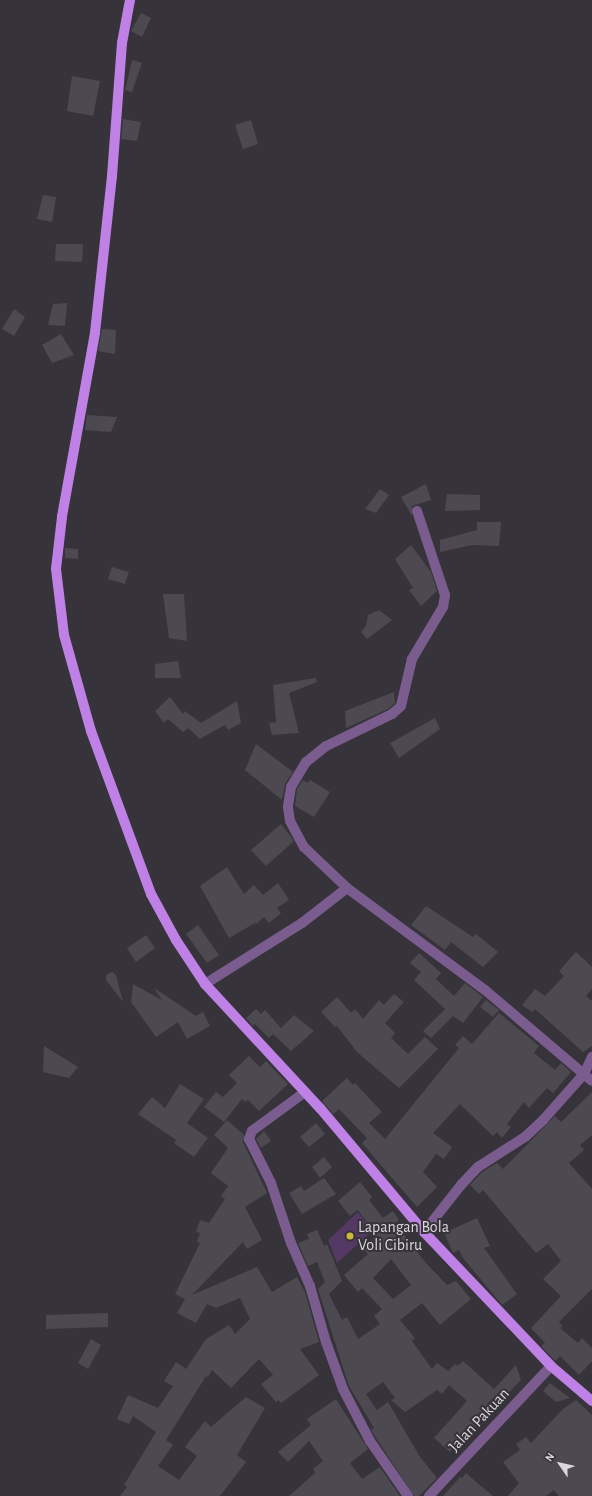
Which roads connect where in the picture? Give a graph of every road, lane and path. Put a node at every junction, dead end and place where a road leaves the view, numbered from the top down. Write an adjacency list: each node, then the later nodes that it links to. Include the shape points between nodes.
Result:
1 (130, 0): 4 (main road, via 122,43 112,176 95,333 62,516 56,569 58,595 64,635 87,717 126,829 151,894 176,940)
2 (417, 511): 3 (street, via 446,598 412,659 401,706 392,714 317,752 299,772 291,787 288,807 296,834 318,862)
3 (347, 888): 4 (street, via 290,931); 6 (street, via 485,990)
4 (206, 984): 7 (main road)
5 (592, 1058): 6 (street)
6 (588, 1077): 8 (street, via 536,1128 486,1160 469,1175)
7 (305, 1092): 8 (main road); 11 (street, via 252,1131 249,1139 271,1183 310,1286 326,1342 344,1389 370,1441)
8 (424, 1232): 9 (main road)
9 (551, 1366): 10 (main road); 12 (street, Jalan Pakuan)
10 (592, 1401)
11 (408, 1496)
12 (429, 1496)

